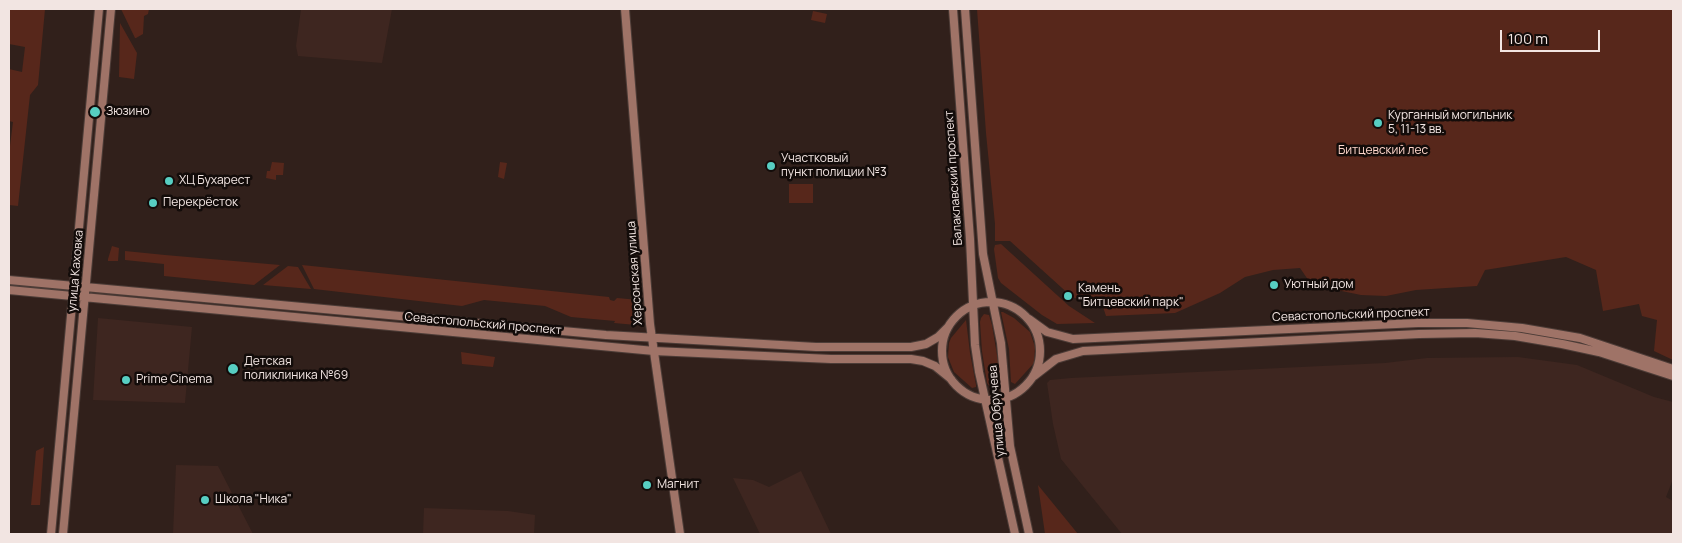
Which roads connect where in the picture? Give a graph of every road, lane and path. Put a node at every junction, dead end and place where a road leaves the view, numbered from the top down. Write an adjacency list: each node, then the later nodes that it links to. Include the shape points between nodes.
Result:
1 (99, 9): 7 (main road, улица Каховка)
2 (111, 9): 8 (main road, улица Каховка)
3 (626, 9): 16 (main road, Херсонская улица)
4 (953, 9): 13 (main road, Балаклавский проспект)
5 (965, 9): 12 (main road, Балаклавский проспект, via 983,254)
6 (9, 280): 7 (main road, Севастопольский проспект)
7 (73, 286): 8 (main road, Севастопольский проспект); 10 (main road, улица Каховка)
8 (86, 288): 11 (main road, улица Каховка); 16 (main road, Севастопольский проспект)
9 (9, 290): 10 (main road, Севастопольский проспект)
10 (72, 296): 11 (main road, Севастопольский проспект); 26 (main road, улица Каховка)
11 (86, 297): 19 (main road, Севастопольский проспект); 27 (main road, улица Каховка)
12 (992, 301): 13 (main road); 14 (main road, Севастопольский проспект, via 1010,306); 17 (main road, Балаклавский проспект)
13 (972, 306): 15 (main road, Севастопольский проспект); 18 (main road, Балаклавский проспект)
14 (1029, 320): 20 (main road, Севастопольский проспект, via 1047,332 1073,340 1467,323 1580,338); 21 (main road, via 1037,334 1041,352)
15 (948, 327): 16 (main road, Севастопольский проспект, via 926,344 892,348 807,347); 23 (main road, via 940,350 945,371)
16 (653, 338): 19 (main road, Херсонская улица)
17 (1001, 343): 24 (main road, улица Обручева)
18 (975, 345): 25 (main road, улица Обручева)
19 (654, 351): 23 (main road, Севастопольский проспект, via 910,359 935,366); 28 (main road, Херсонская улица)
20 (1673, 370)
21 (1034, 376): 22 (main road, Севастопольский проспект, via 1056,359 1083,351 1419,334 1515,336 1599,352); 24 (main road, Севастопольский проспект, via 1021,389)
22 (1673, 376)
23 (951, 380): 25 (main road, Севастопольский проспект, via 963,392)
24 (1006, 397): 25 (main road); 30 (main road, улица Обручева, via 1010,446)
25 (985, 400): 29 (main road, улица Обручева)
26 (51, 534)
27 (63, 534)
28 (680, 534)
29 (1015, 534)
30 (1029, 534)

